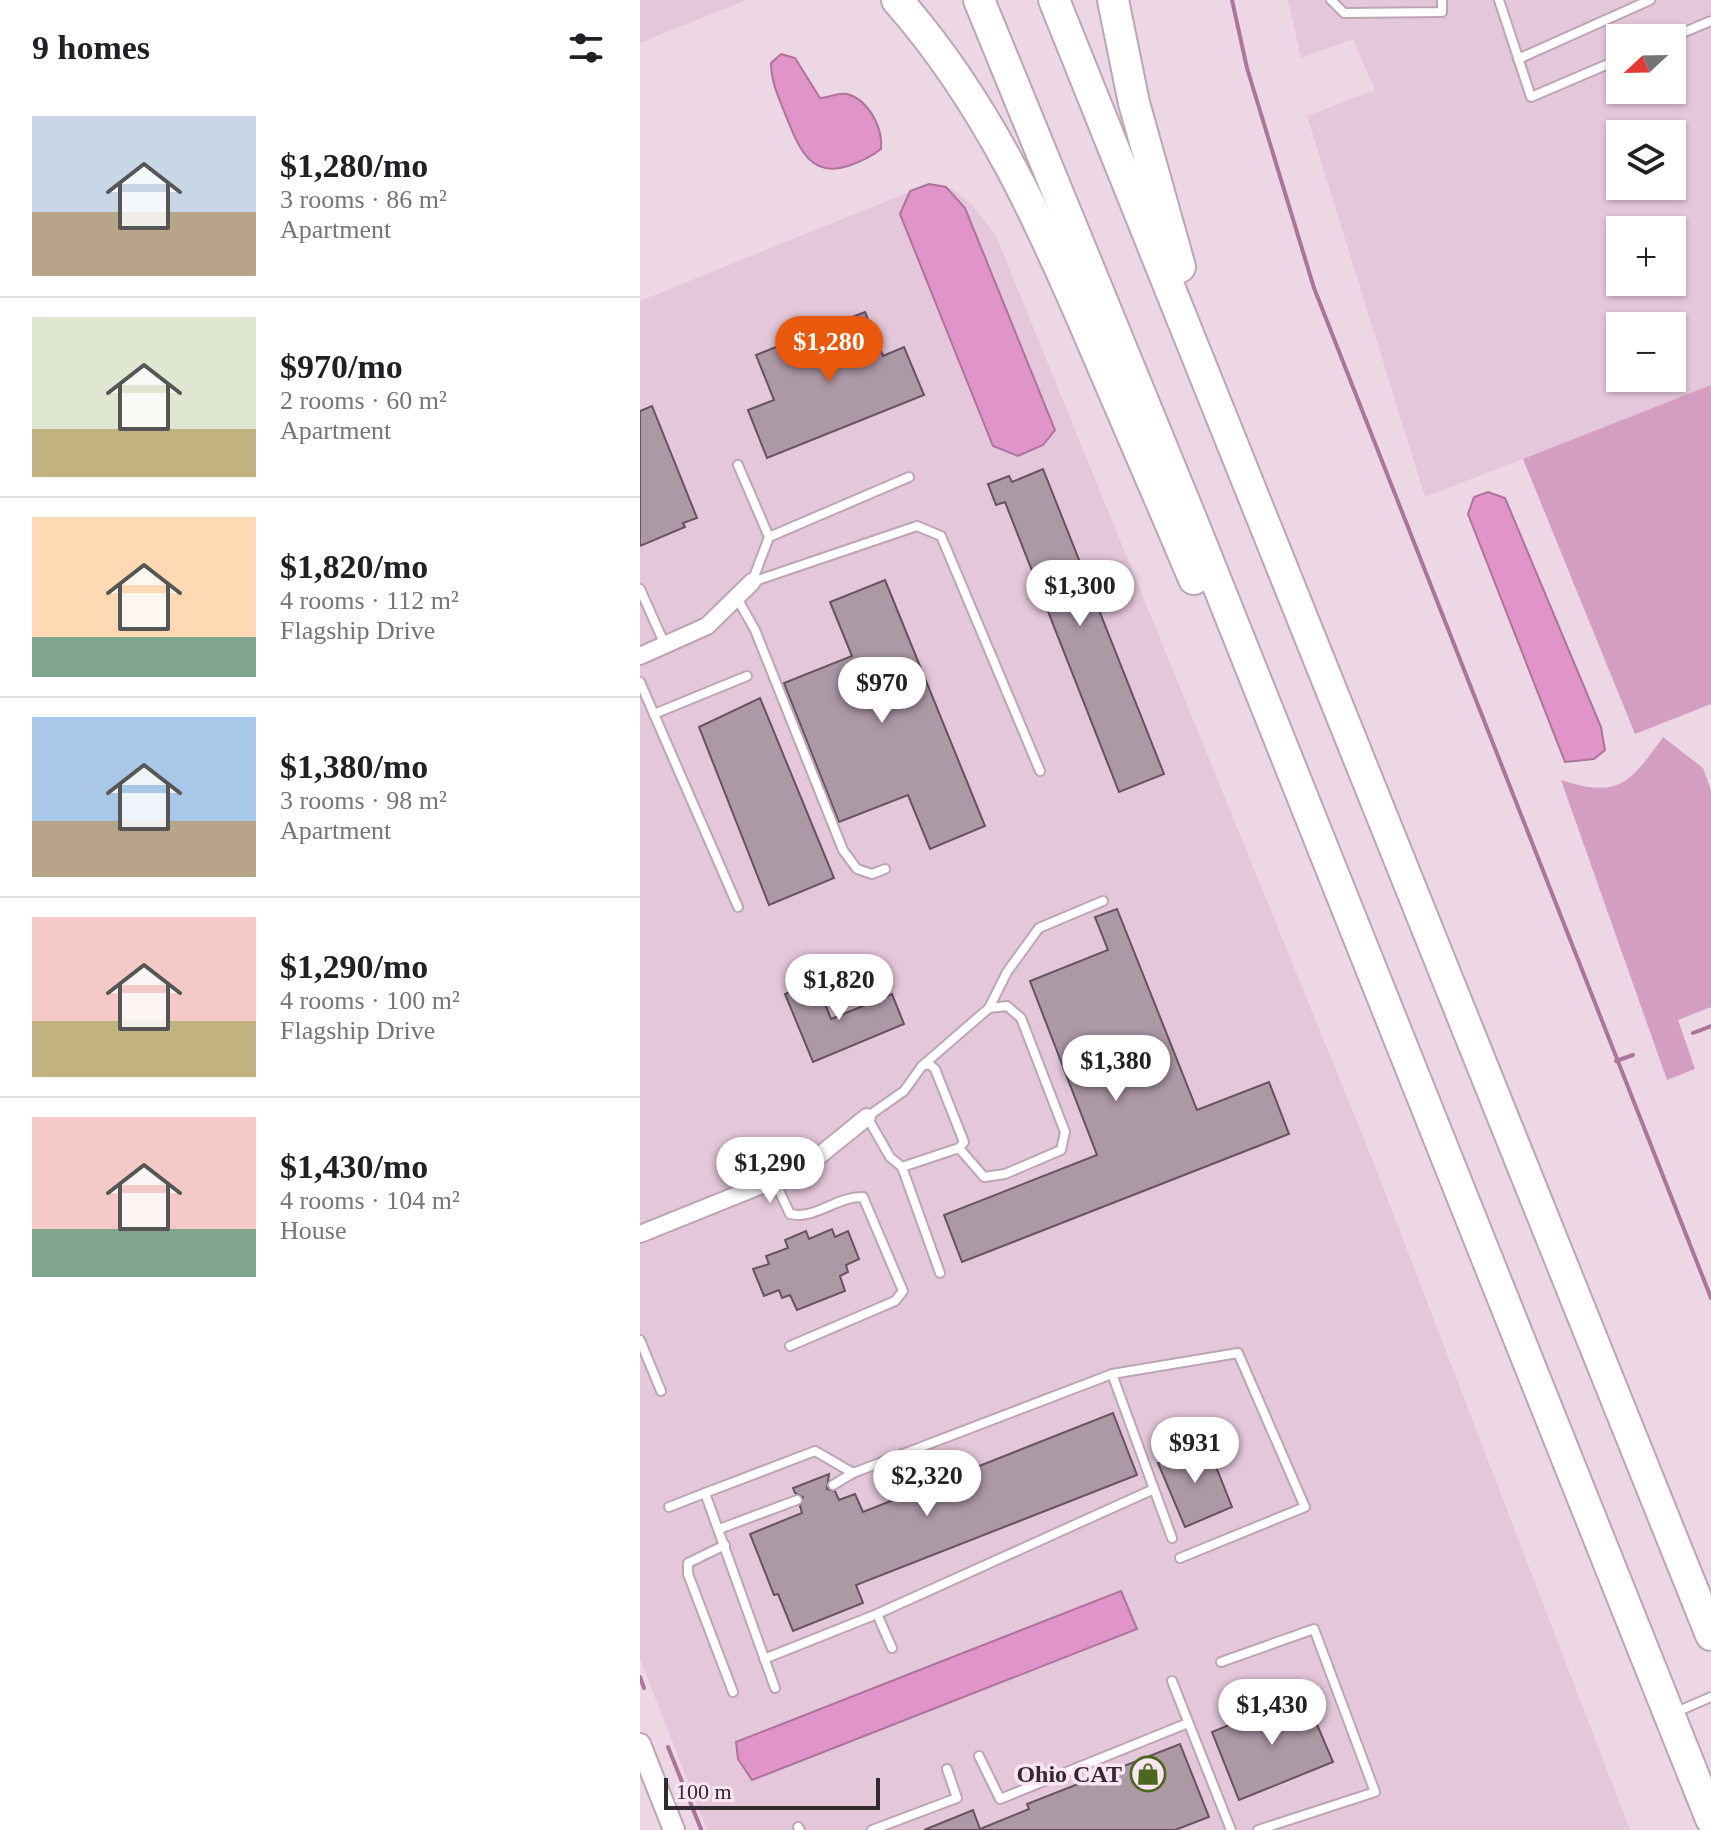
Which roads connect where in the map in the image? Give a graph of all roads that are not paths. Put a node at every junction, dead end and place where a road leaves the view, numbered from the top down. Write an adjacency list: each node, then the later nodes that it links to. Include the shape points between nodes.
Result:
1 (897, 0): 29 (highway, via 962,82 1030,202)
2 (979, 0): 29 (highway)
3 (1054, 0): 15 (highway)
4 (1113, 0): 15 (highway, via 1166,220)
5 (1331, 0): 6 (lane, via 1344,13 1442,12)
6 (1442, 0)
7 (1499, 0): 11 (lane)
8 (1650, 0): 11 (lane)
9 (1711, 21): 10 (lane)
10 (1686, 31)
11 (1518, 59): 12 (lane, via 1531,97)
12 (1606, 65)
13 (738, 465): 16 (lane)
14 (909, 477): 16 (lane)
15 (1260, 512): 53 (highway)
16 (769, 537): 17 (lane)
17 (752, 582): 19 (street); 25 (lane, via 917,526 941,536)
18 (640, 589): 20 (lane)
19 (737, 597): 20 (street, via 707,626); 26 (lane, via 843,850 857,869 872,874)
20 (665, 645): 21 (street)
21 (640, 656)
22 (747, 676): 24 (lane)
23 (640, 682): 24 (lane)
24 (654, 714): 28 (lane)
25 (1040, 771)
26 (885, 869)
27 (1103, 901): 30 (lane, via 1039,928)
28 (738, 907)
29 (1371, 972): 61 (highway)
30 (989, 1008): 31 (lane); 33 (lane, via 1007,1006 1021,1018 1065,1132 1061,1150 1005,1174 984,1177)
31 (922, 1066): 32 (lane, via 904,1091); 33 (lane, via 935,1069 963,1133)
32 (867, 1117): 34 (lane, via 890,1157); 35 (street, via 804,1168)
33 (959, 1148): 34 (lane)
34 (902, 1167): 37 (lane)
35 (775, 1182): 36 (street); 39 (lane, via 790,1214 801,1217 853,1196 863,1197 903,1291 895,1301)
36 (640, 1234)
37 (940, 1273)
38 (640, 1340): 41 (lane)
39 (790, 1346)
40 (1112, 1374): 42 (lane); 44 (lane); 51 (lane, via 1238,1353 1305,1507)
41 (661, 1391)
42 (853, 1473): 43 (lane); 45 (lane, via 815,1451)
43 (833, 1485)
44 (1154, 1489): 49 (lane); 52 (lane)
45 (705, 1493): 47 (lane); 48 (lane)
46 (797, 1500): 48 (lane)
47 (669, 1507)
48 (719, 1529): 50 (lane)
49 (1172, 1538)
50 (725, 1545): 55 (lane); 59 (lane, via 688,1563 688,1574)
51 (1180, 1558)
52 (877, 1614): 54 (lane); 55 (lane)
53 (1711, 1635)
54 (892, 1648)
55 (764, 1659): 58 (lane)
56 (1221, 1662): 70 (lane, via 1314,1629 1375,1792)
57 (1172, 1681): 62 (lane)
58 (775, 1688)
59 (733, 1692)
60 (1711, 1697): 61 (lane)
61 (1670, 1715): 66 (highway)
62 (1188, 1723): 64 (lane, via 1000,1799); 69 (lane)
63 (640, 1744): 67 (street)
64 (979, 1756)
65 (947, 1769): 68 (lane, via 957,1798)
66 (1711, 1819)
67 (674, 1830)
68 (872, 1830)
69 (1231, 1830)
70 (1258, 1830)

